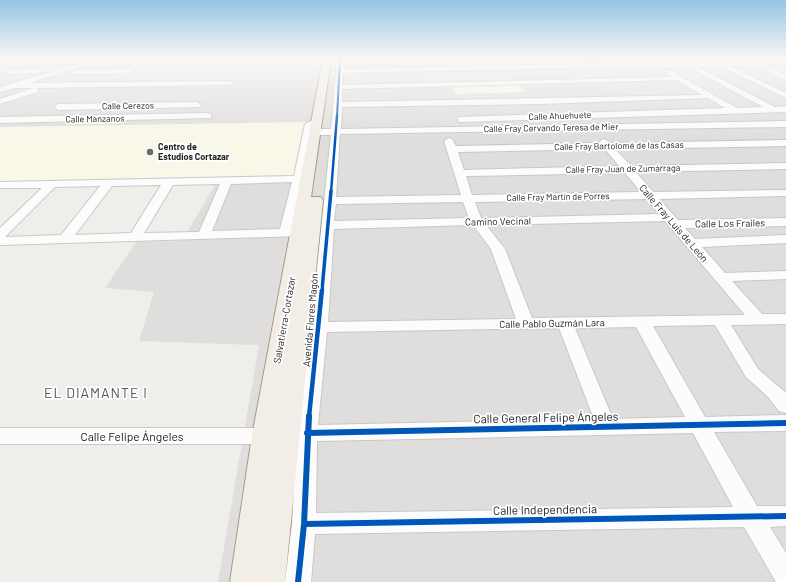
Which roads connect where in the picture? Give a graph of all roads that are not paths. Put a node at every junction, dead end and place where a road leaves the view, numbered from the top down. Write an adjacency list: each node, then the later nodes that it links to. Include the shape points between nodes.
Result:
1 (13, 86): 15 (street)
2 (48, 86): 21 (street)
3 (85, 86): 24 (street)
4 (212, 86): 19 (street)
5 (332, 86): 38 (main road, Salvatierra-Cortazar)
6 (449, 86): 16 (street)
7 (501, 86): 16 (street)
8 (524, 86): 22 (street)
9 (607, 86): 20 (street)
10 (686, 86): 18 (street)
11 (690, 86): 27 (street)
12 (730, 86): 25 (street)
13 (766, 86): 17 (street)
14 (338, 87): 16 (street); 23 (street, Avenida Flores Magón)
15 (0, 90)
16 (452, 94): 22 (street); 23 (street); 30 (street, Calle Ahuehuete, via 458,119)
17 (786, 96)
18 (705, 97): 20 (street); 27 (street)
19 (201, 99): 24 (street, Calle Cerezos); 32 (street)
20 (624, 99): 22 (street); 28 (street)
21 (0, 102)
22 (541, 102): 30 (street)
23 (337, 105): 38 (street, Avenida Flores Magón)
24 (58, 107): 34 (street)
25 (773, 109): 26 (street, Calle Ahuehuete); 27 (street, Calle Ahuehuete); 31 (street)
26 (786, 109)
27 (731, 110): 28 (street, Calle Ahuehuete)
28 (641, 113): 30 (street, Calle Ahuehuete)
29 (208, 116): 32 (street, Calle Manzanos)
30 (557, 116): 40 (street)
31 (786, 116)
32 (190, 117): 34 (street, Calle Manzanos)
33 (0, 120): 34 (street, Calle Manzanos)
34 (38, 122)
35 (443, 124): 38 (street, Calle Fray Cervando Teresa de Mier); 40 (street, Calle Fray Cervando Teresa de Mier); 44 (street)
36 (786, 124): 37 (street, Calle Fray Cervando Teresa de Mier)
37 (763, 125): 39 (street, Calle Fray Cervando Teresa de Mier); 41 (street)
38 (328, 126): 48 (main road, Salvatierra-Cortazar); 57 (street, Avenida Flores Magón); 91 (main road, Salvatierra-Cortazar)
39 (589, 127): 40 (street, Calle Fray Cervando Teresa de Mier); 43 (street, Calle Fray Luis de León)
40 (568, 128)
41 (786, 140)
42 (786, 143): 43 (street, Calle Fray Bartolomé de las Casas)
43 (608, 146): 44 (street, Calle Fray Bartolomé de las Casas); 46 (street, Calle Fray Luis de León)
44 (452, 149): 47 (street)
45 (786, 166): 46 (street, Calle Fray Juan de Zumárraga)
46 (628, 169): 47 (street, Calle Fray Juan de Zumárraga); 55 (street, Calle Fray Luis de León)
47 (460, 173): 56 (street)
48 (302, 176): 49 (street); 62 (main road, Salvatierra-Cortazar)
49 (227, 181): 50 (street); 64 (street)
50 (169, 182): 51 (street); 65 (street)
51 (109, 183): 52 (street); 66 (street)
52 (52, 184): 53 (street); 63 (street)
53 (0, 185)
54 (786, 193): 55 (street, Calle Fray Martín de Porres)
55 (651, 196): 56 (street, Calle Fray Martín de Porres); 58 (street, Calle Fray Luis de León)
56 (466, 198): 57 (street, Calle Fray Martín de Porres); 59 (street)
57 (329, 201): 61 (street, Avenida Flores Magón)
58 (672, 220): 59 (street, Camino Vecinal); 60 (street, Calle Los Frailes); 69 (street, Calle Fray Luis de León)
59 (477, 222): 61 (street, Camino Vecinal); 77 (street, via 498,249)
60 (786, 222)
61 (327, 225): 78 (street, Avenida Flores Magón)
62 (292, 233): 64 (street); 85 (main road, Salvatierra-Cortazar)
63 (0, 235)
64 (204, 235): 65 (street)
65 (135, 237): 66 (street)
66 (65, 239): 68 (street)
67 (786, 239): 69 (street)
68 (0, 241)
69 (691, 243): 71 (street, Calle Fray Luis de León)
70 (786, 275): 71 (street)
71 (721, 277): 74 (street, Calle Fray Luis de León)
72 (786, 319): 74 (street, Calle Pablo Guzmán Lara)
73 (720, 320): 74 (street, Calle Pablo Guzmán Lara); 75 (street, Calle Pablo Guzmán Lara); 79 (street, via 752,373 775,392)
74 (758, 320)
75 (642, 322): 76 (street, Calle Pablo Guzmán Lara); 81 (street)
76 (565, 323): 77 (street, Calle Pablo Guzmán Lara); 82 (street)
77 (526, 324): 78 (street, Calle Pablo Guzmán Lara)
78 (319, 327): 83 (street, Avenida Flores Magón)
79 (786, 406)
80 (786, 423): 81 (street, Calle General Felipe Ángeles)
81 (700, 425): 82 (street, Calle General Felipe Ángeles); 87 (street)
82 (607, 427): 83 (street, Calle General Felipe Ángeles)
83 (306, 433): 88 (street, Avenida Flores Magón)
84 (0, 436): 85 (street, Calle Felipe Ángeles)
85 (264, 436): 90 (main road, Salvatierra-Cortazar)
86 (786, 516): 87 (street, Calle Independencia)
87 (750, 517): 88 (street, Calle Independencia); 89 (street)
88 (304, 524): 92 (street, Avenida Flores Magón)
89 (786, 576)
90 (245, 582)
91 (270, 582)
92 (298, 582)

